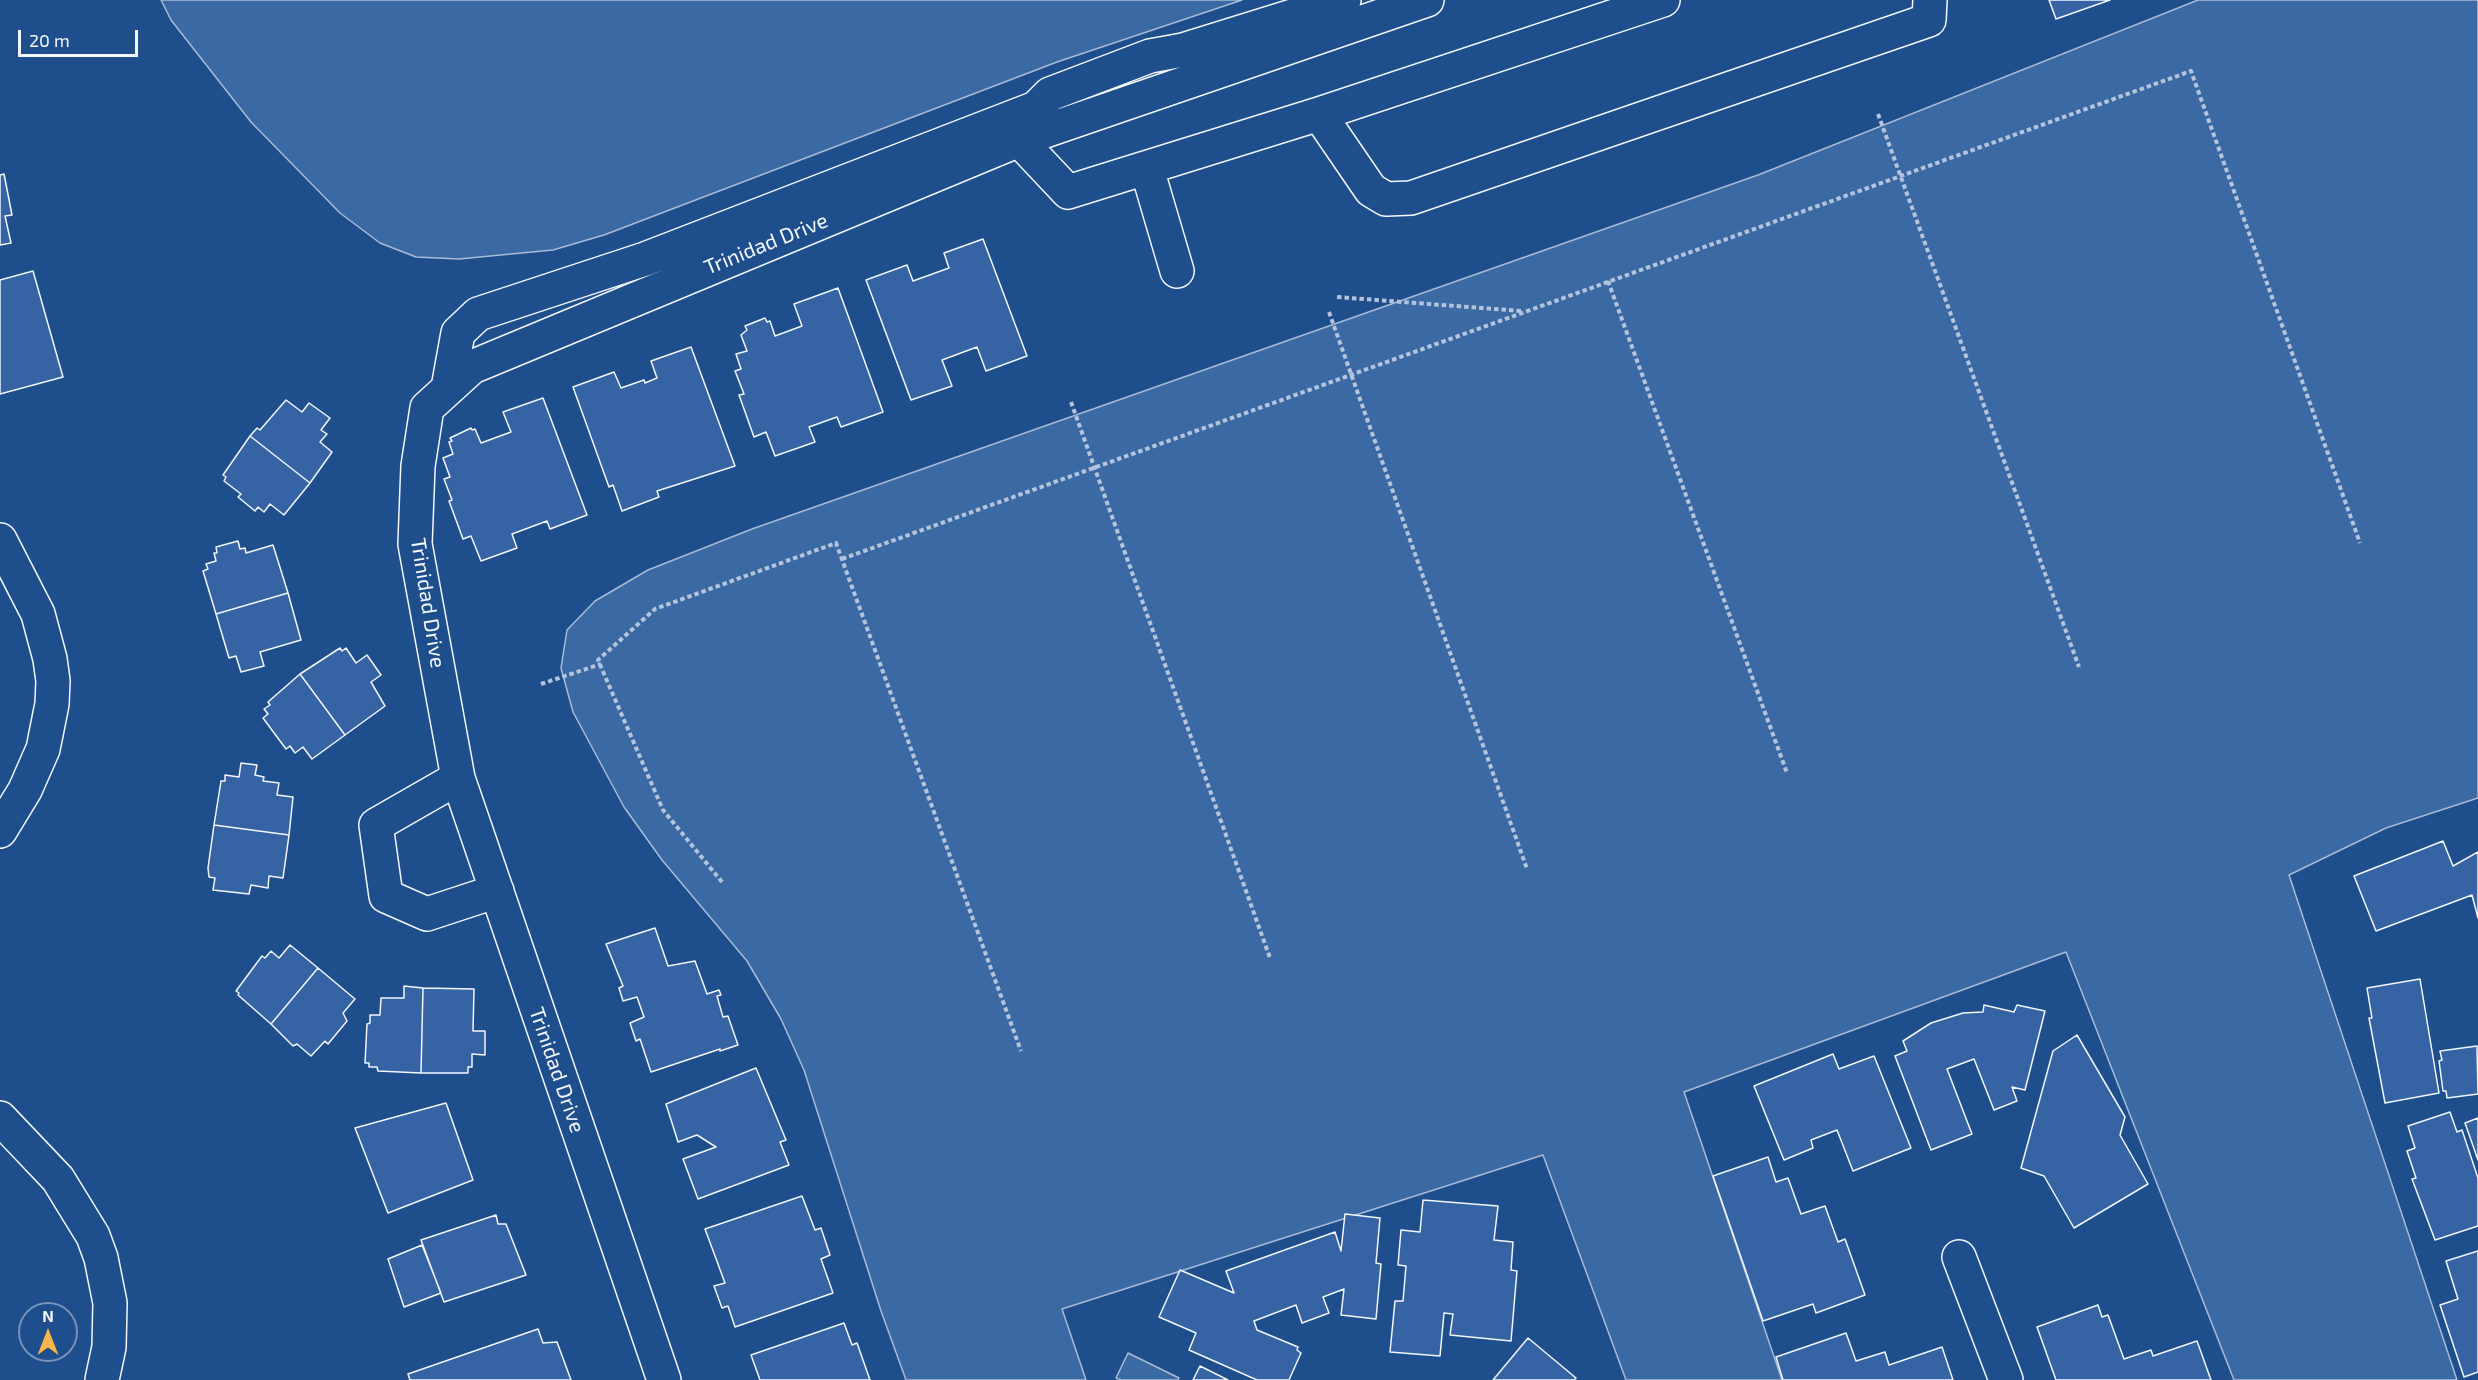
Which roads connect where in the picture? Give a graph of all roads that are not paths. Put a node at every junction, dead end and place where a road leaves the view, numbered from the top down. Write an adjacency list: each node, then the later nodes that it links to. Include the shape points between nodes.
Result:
1 (1344, 0): 9 (street, via 1183,50 1150,56 1050,93 1036,108 645,259 478,314 458,333)
2 (1427, 0): 6 (street, Trinidad Drive)
3 (1663, 0): 5 (street)
4 (1930, 0): 5 (street, via 1929,20 1411,198 1386,199 1371,190)
5 (1319, 114): 7 (street)
6 (1019, 140): 7 (street, via 1068,192); 9 (street, Trinidad Drive, via 483,362)
7 (1147, 169): 8 (street)
8 (1177, 271)
9 (448, 388): 11 (street, Trinidad Drive, via 427,408 418,466 415,544)
10 (0, 540): 12 (street, via 38,614 50,659 52,704 43,749 25,790)
11 (458, 778): 13 (street, Trinidad Drive); 13 (street, via 376,825 386,896 427,914)
12 (0, 831)
13 (497, 891): 17 (street, Trinidad Drive)
14 (0, 1118): 16 (street, via 58,1179 93,1236 110,1303 109,1347)
15 (1959, 1257): 18 (street)
16 (102, 1380)
17 (664, 1380)
18 (2006, 1380)

